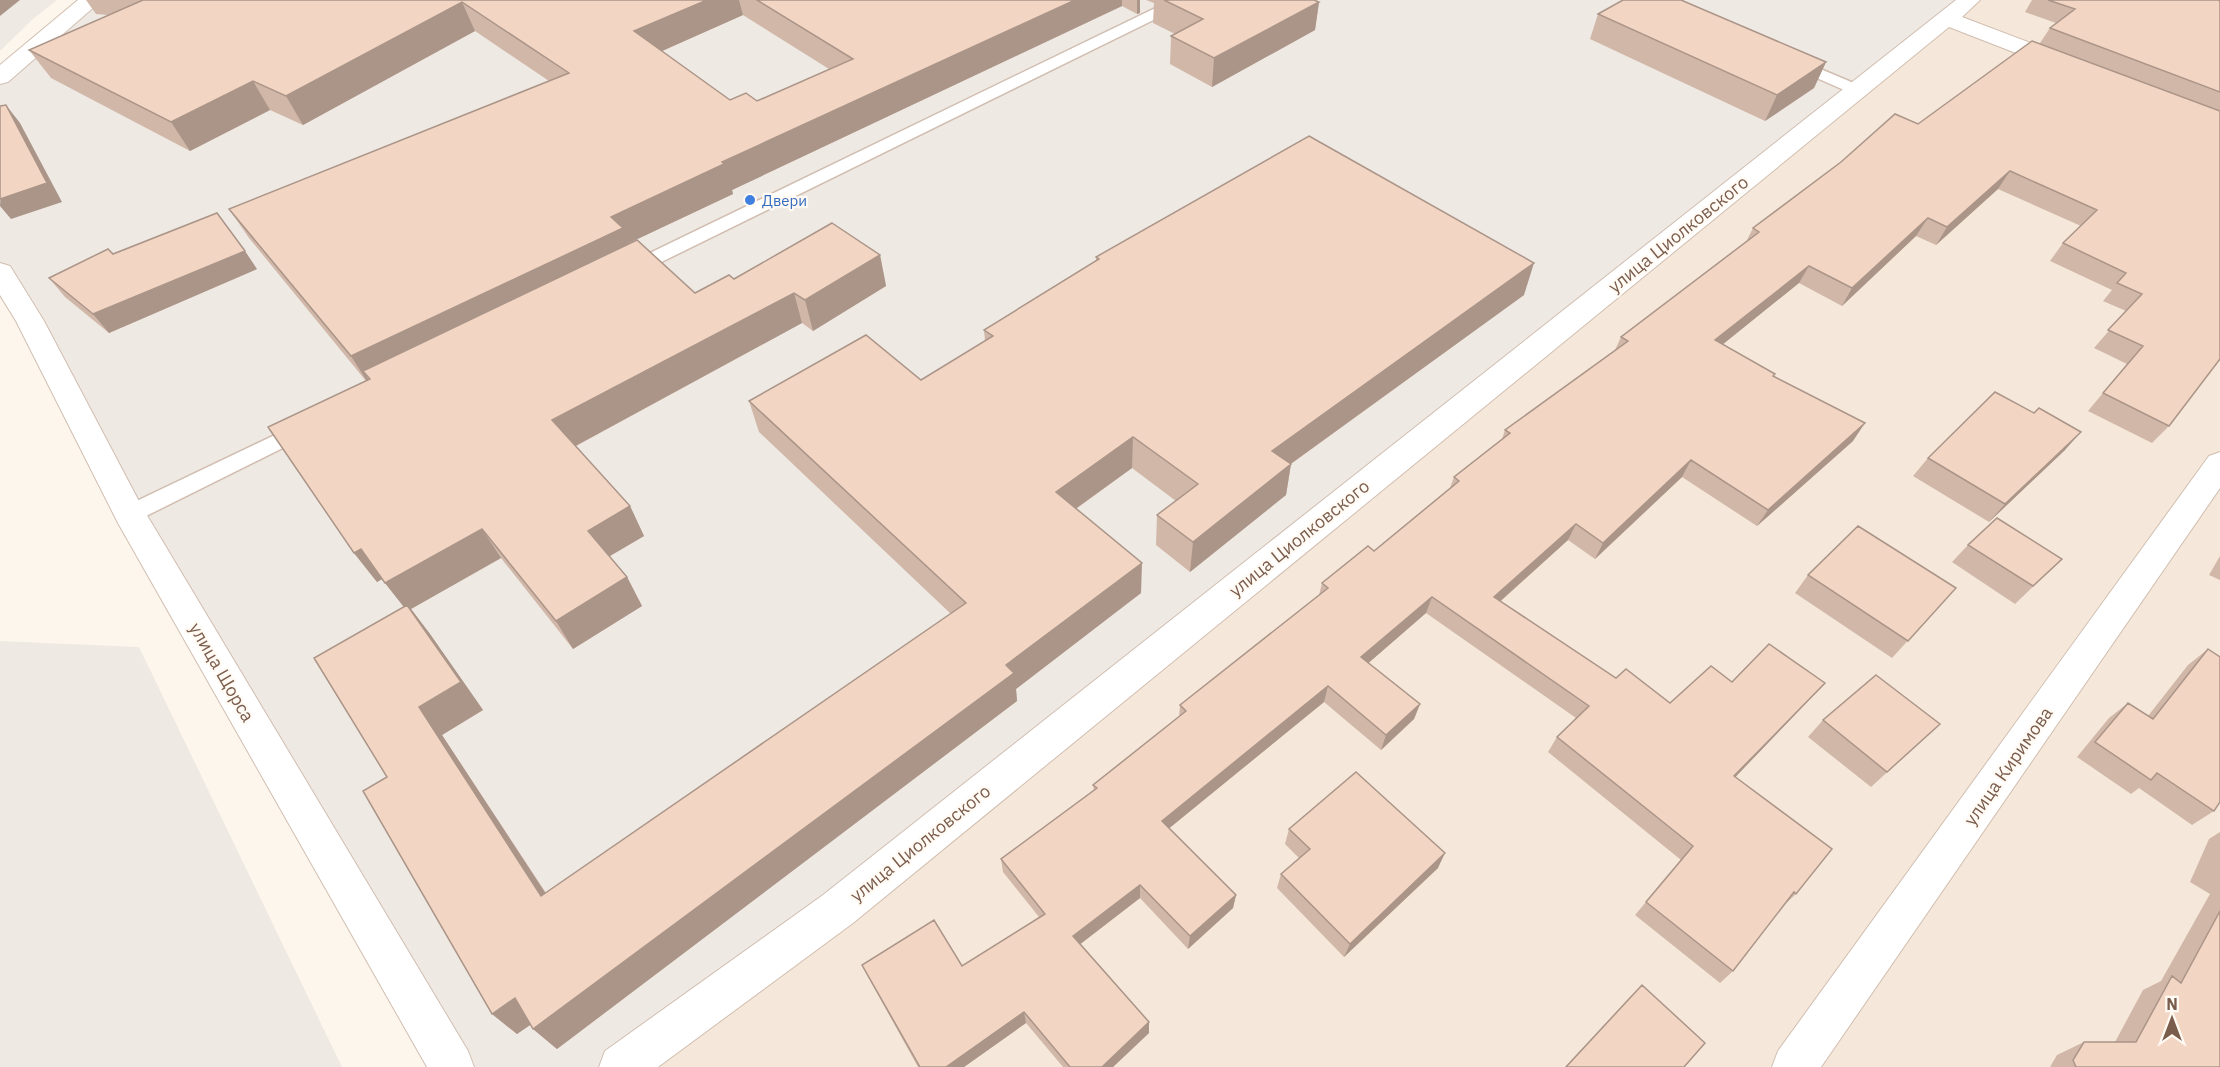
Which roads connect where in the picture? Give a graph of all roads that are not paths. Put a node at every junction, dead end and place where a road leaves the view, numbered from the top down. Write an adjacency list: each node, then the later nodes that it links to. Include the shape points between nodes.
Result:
1 (91, 0): 8 (street)
2 (1183, 0): 5 (lane)
3 (1139, 4): 5 (lane)
4 (1958, 9): 7 (street); 9 (street, улица Циолковского)
5 (1156, 14): 11 (lane)
6 (1781, 58): 9 (lane)
7 (2089, 74)
8 (0, 77)
9 (1857, 90): 16 (street, улица Циолковского, via 838,909)
10 (0, 272): 14 (street, улица Щорса, via 30,321)
11 (612, 279)
12 (323, 420): 14 (lane)
13 (2220, 464): 17 (street, улица Киримова)
14 (130, 514): 15 (street, улица Щорса)
15 (452, 1067)
16 (621, 1067)
17 (1794, 1067)

